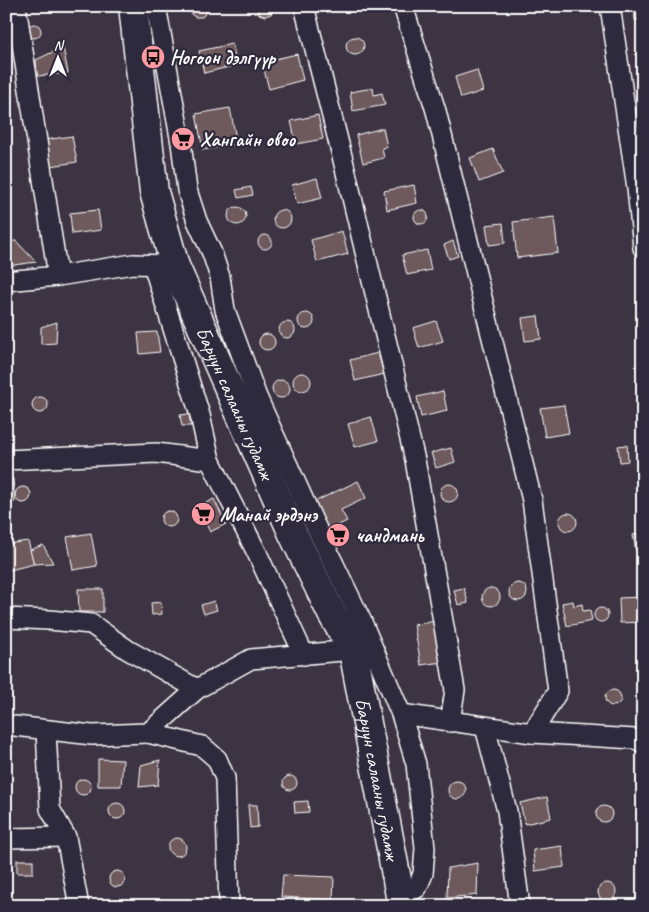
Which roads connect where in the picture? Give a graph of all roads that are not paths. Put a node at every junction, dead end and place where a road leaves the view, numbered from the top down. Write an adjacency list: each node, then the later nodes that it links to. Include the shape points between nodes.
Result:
1 (16, 6): 11 (street)
2 (134, 6): 8 (main road, Баруун салааны гудамж)
3 (156, 6): 7 (street)
4 (304, 6): 21 (street, via 415,460 455,690)
5 (403, 6): 26 (street, via 436,111 532,500 558,691)
6 (610, 6): 9 (street)
7 (187, 190): 8 (street); 15 (street, via 220,277 224,310)
8 (154, 192): 10 (main road, Баруун салааны гудамж)
9 (643, 248)
10 (164, 265): 11 (street, via 134,264); 14 (street); 15 (main road, Баруун салааны гудамж)
11 (58, 276): 12 (street)
12 (6, 281)
13 (6, 460): 14 (street, via 156,453)
14 (210, 460): 18 (street)
15 (304, 529): 17 (main road, Баруун салааны гудамж, via 332,614); 20 (street, via 362,622)
16 (6, 618): 19 (street, via 91,624 128,650)
17 (352, 650): 18 (street); 30 (main road, Баруун салааны гудамж)
18 (304, 655): 19 (street, via 251,659)
19 (197, 689): 25 (street)
20 (401, 714): 21 (street); 30 (street, via 416,764 425,848 423,874 417,888)
21 (450, 722): 23 (street)
22 (6, 725): 24 (street)
23 (486, 727): 26 (street); 33 (street, via 507,811)
24 (46, 730): 25 (street, via 92,735); 28 (street, via 50,809)
25 (148, 733): 32 (street, via 202,746 218,759 225,778)
26 (532, 733): 27 (street)
27 (640, 738)
28 (66, 837): 29 (street); 31 (street)
29 (6, 838)
30 (401, 901)
31 (79, 906)
32 (229, 906)
33 (520, 906)

